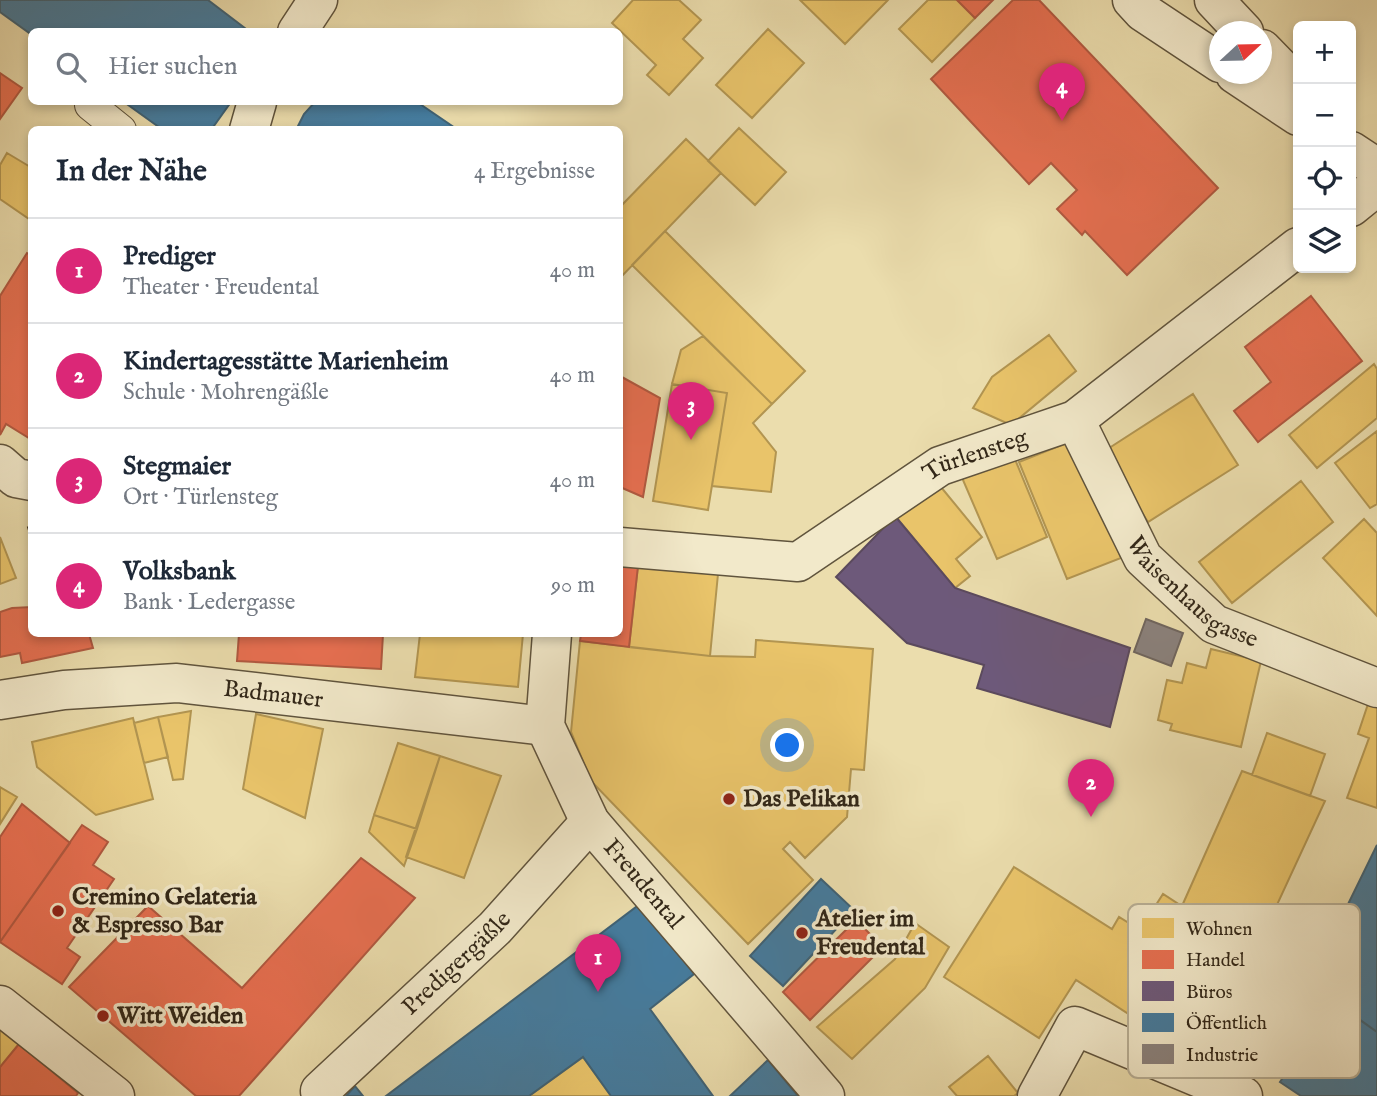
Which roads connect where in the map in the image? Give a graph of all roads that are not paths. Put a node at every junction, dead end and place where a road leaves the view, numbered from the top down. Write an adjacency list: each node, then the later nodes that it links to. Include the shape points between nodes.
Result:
1 (1132, 0): 4 (street)
2 (1214, 0): 3 (street)
3 (1234, 21)
4 (1209, 56)
5 (1272, 59): 7 (street)
6 (1250, 84): 10 (street)
7 (1296, 84)
8 (89, 105): 11 (lane)
9 (256, 105): 12 (street)
10 (1293, 113)
11 (116, 126)
12 (250, 126)
13 (1356, 143): 15 (street)
14 (1356, 154): 15 (street)
15 (1377, 166)
16 (1377, 186): 17 (street)
17 (1356, 203)
18 (1293, 251): 19 (street, Türlensteg)
19 (1075, 420): 20 (street, Türlensteg, via 940,466 798,562); 22 (street, Waisenhausgasse, via 1143,558 1214,624)
20 (623, 547)
21 (552, 637): 24 (street, Freudental)
22 (1377, 688)
23 (0, 700): 24 (street, Badmauer, via 64,690 177,683)
24 (545, 726): 25 (street, Freudental)
25 (590, 822): 29 (street, Predigergäßle, via 495,928); 31 (street, Freudental)
26 (0, 1005): 30 (street)
27 (1128, 1048): 32 (street, via 1074,1026)
28 (1200, 1078): 33 (street)
29 (317, 1094)
30 (115, 1096)
31 (825, 1096)
32 (1037, 1096)
33 (1243, 1096)

